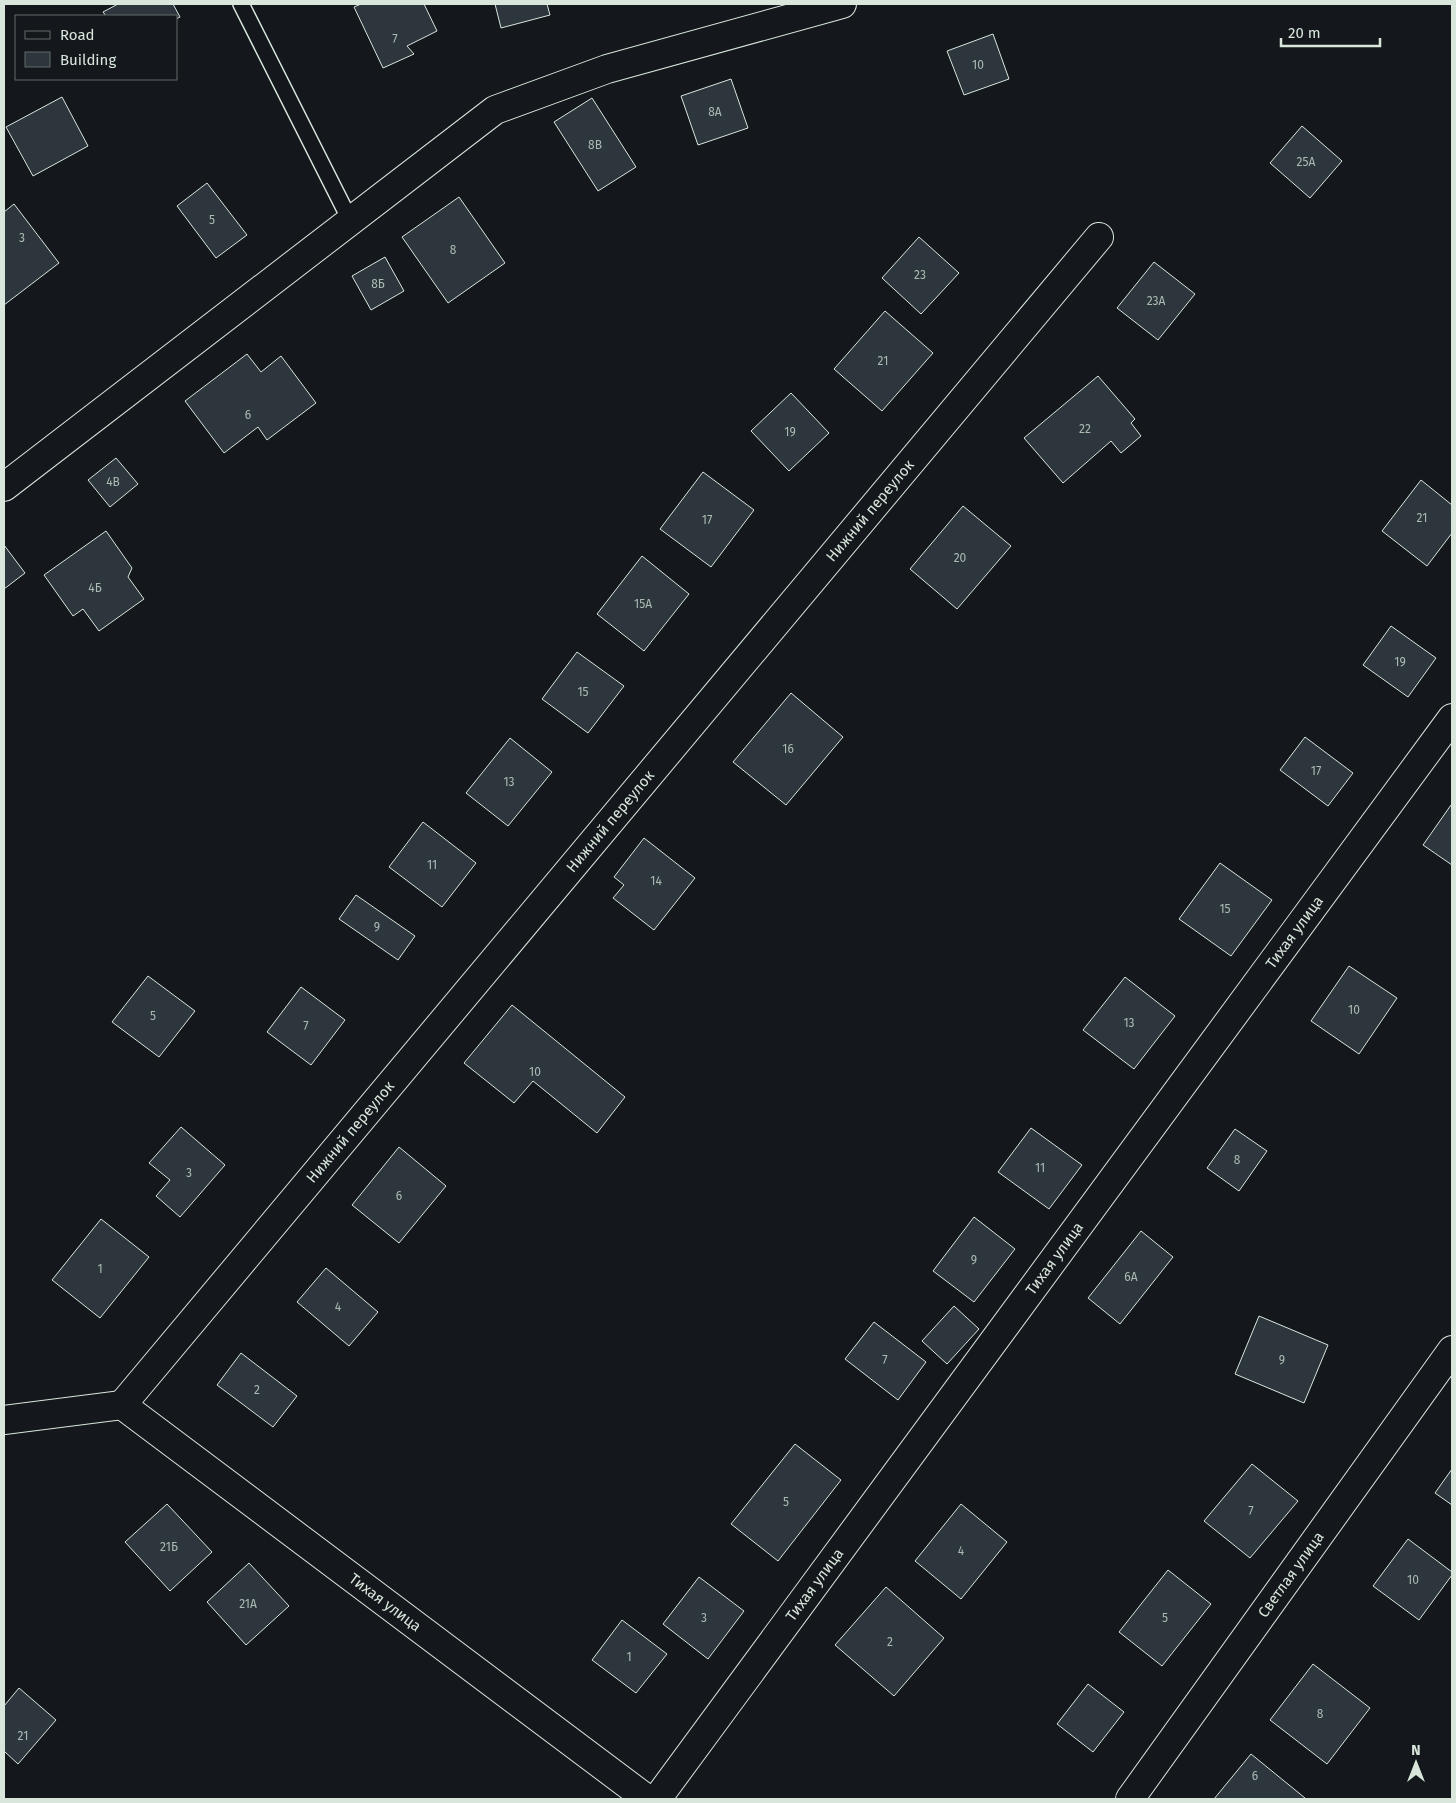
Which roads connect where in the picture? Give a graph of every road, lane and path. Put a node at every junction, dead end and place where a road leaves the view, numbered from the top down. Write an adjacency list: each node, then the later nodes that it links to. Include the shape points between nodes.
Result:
1 (241, 4): 3 (lane)
2 (842, 4): 3 (street, via 607,70 495,110)
3 (350, 220): 5 (street)
4 (1099, 237): 8 (street, Нижний переулок)
5 (4, 487)
6 (1452, 718): 11 (street, Тихая улица)
7 (1452, 1350): 12 (street, Светлая улица)
8 (122, 1405): 9 (street); 10 (street, Тихая улица)
9 (4, 1420)
10 (647, 1799)
11 (657, 1799)
12 (1130, 1799)

